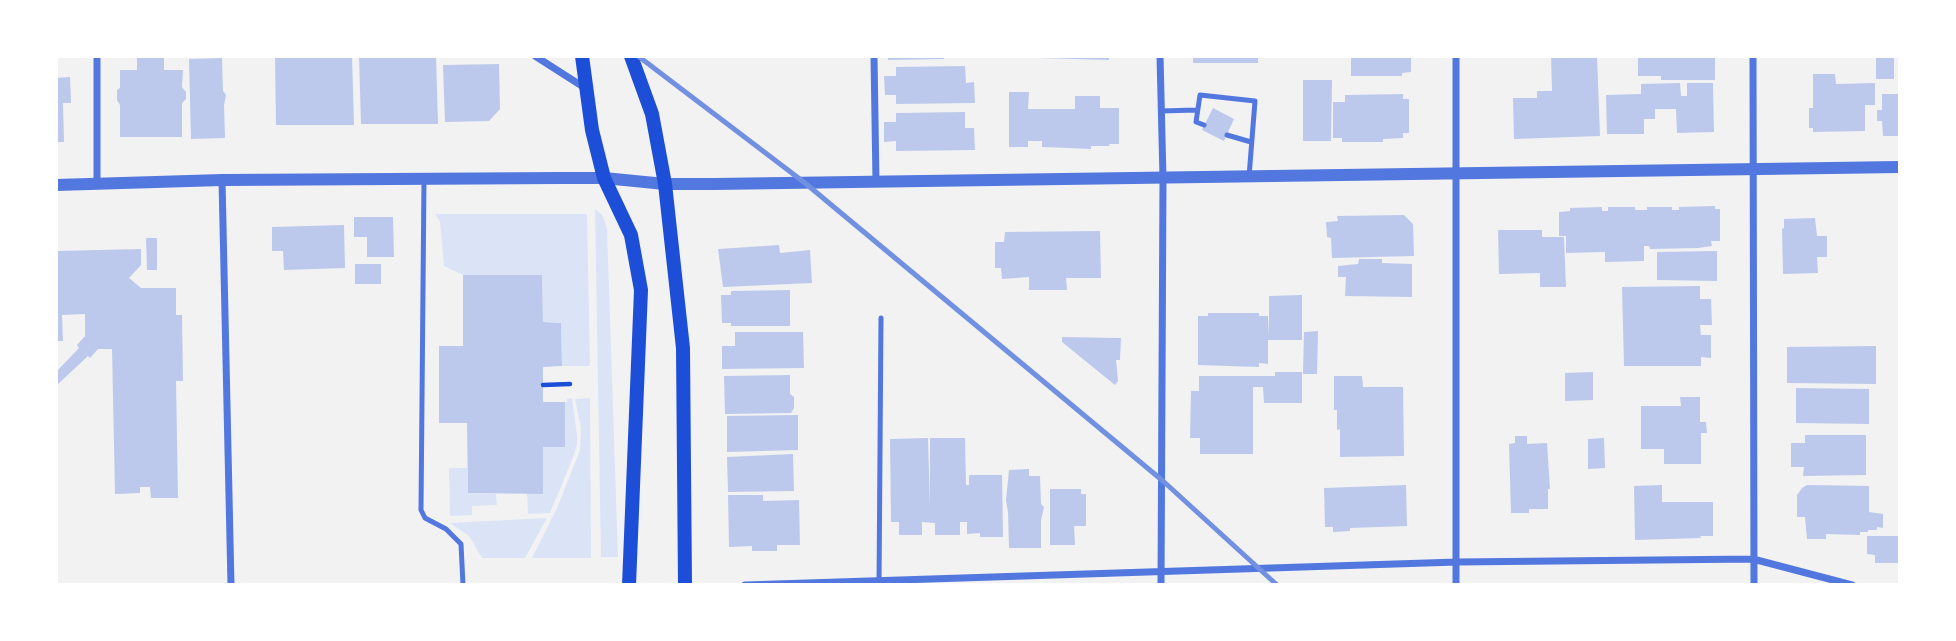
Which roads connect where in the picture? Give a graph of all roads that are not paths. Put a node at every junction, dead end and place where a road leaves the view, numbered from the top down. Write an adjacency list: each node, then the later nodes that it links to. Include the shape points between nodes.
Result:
1 (97, 56): 24 (street)
2 (535, 56): 9 (street)
3 (582, 56): 9 (main road)
4 (631, 56): 25 (main road, via 652,114)
5 (874, 56): 23 (street)
6 (1160, 56): 11 (street)
7 (1457, 56): 17 (street)
8 (1753, 56): 16 (street)
9 (585, 88): 20 (main road)
10 (1196, 110): 11 (lane); 12 (lane, via 1196,122); 14 (lane, via 1200,95 1255,101)
11 (1161, 111): 21 (street)
12 (1204, 125)
13 (1227, 135): 14 (lane)
14 (1251, 142): 18 (lane)
15 (1900, 167): 16 (street)
16 (1754, 169): 17 (street); 28 (street)
17 (1458, 174): 18 (street); 29 (street)
18 (1250, 177): 21 (street)
19 (424, 178): 20 (street); 22 (street); 33 (lane, via 421,510 425,518 461,544)
20 (604, 178): 25 (street); 34 (main road, via 631,235 641,290)
21 (1163, 178): 23 (street); 30 (street)
22 (222, 180): 24 (street); 32 (street)
23 (876, 182): 25 (street)
24 (97, 183): 26 (street)
25 (665, 184): 35 (main road, via 683,348)
26 (56, 185)
27 (881, 318): 31 (lane)
28 (1753, 559): 29 (street); 39 (street); 40 (street)
29 (1457, 562): 30 (street); 38 (street)
30 (1162, 572): 31 (street); 37 (street)
31 (879, 583): 36 (street)
32 (231, 585)
33 (463, 585)
34 (629, 585)
35 (685, 585)
36 (745, 585)
37 (1161, 585)
38 (1456, 585)
39 (1754, 585)
40 (1852, 585)

